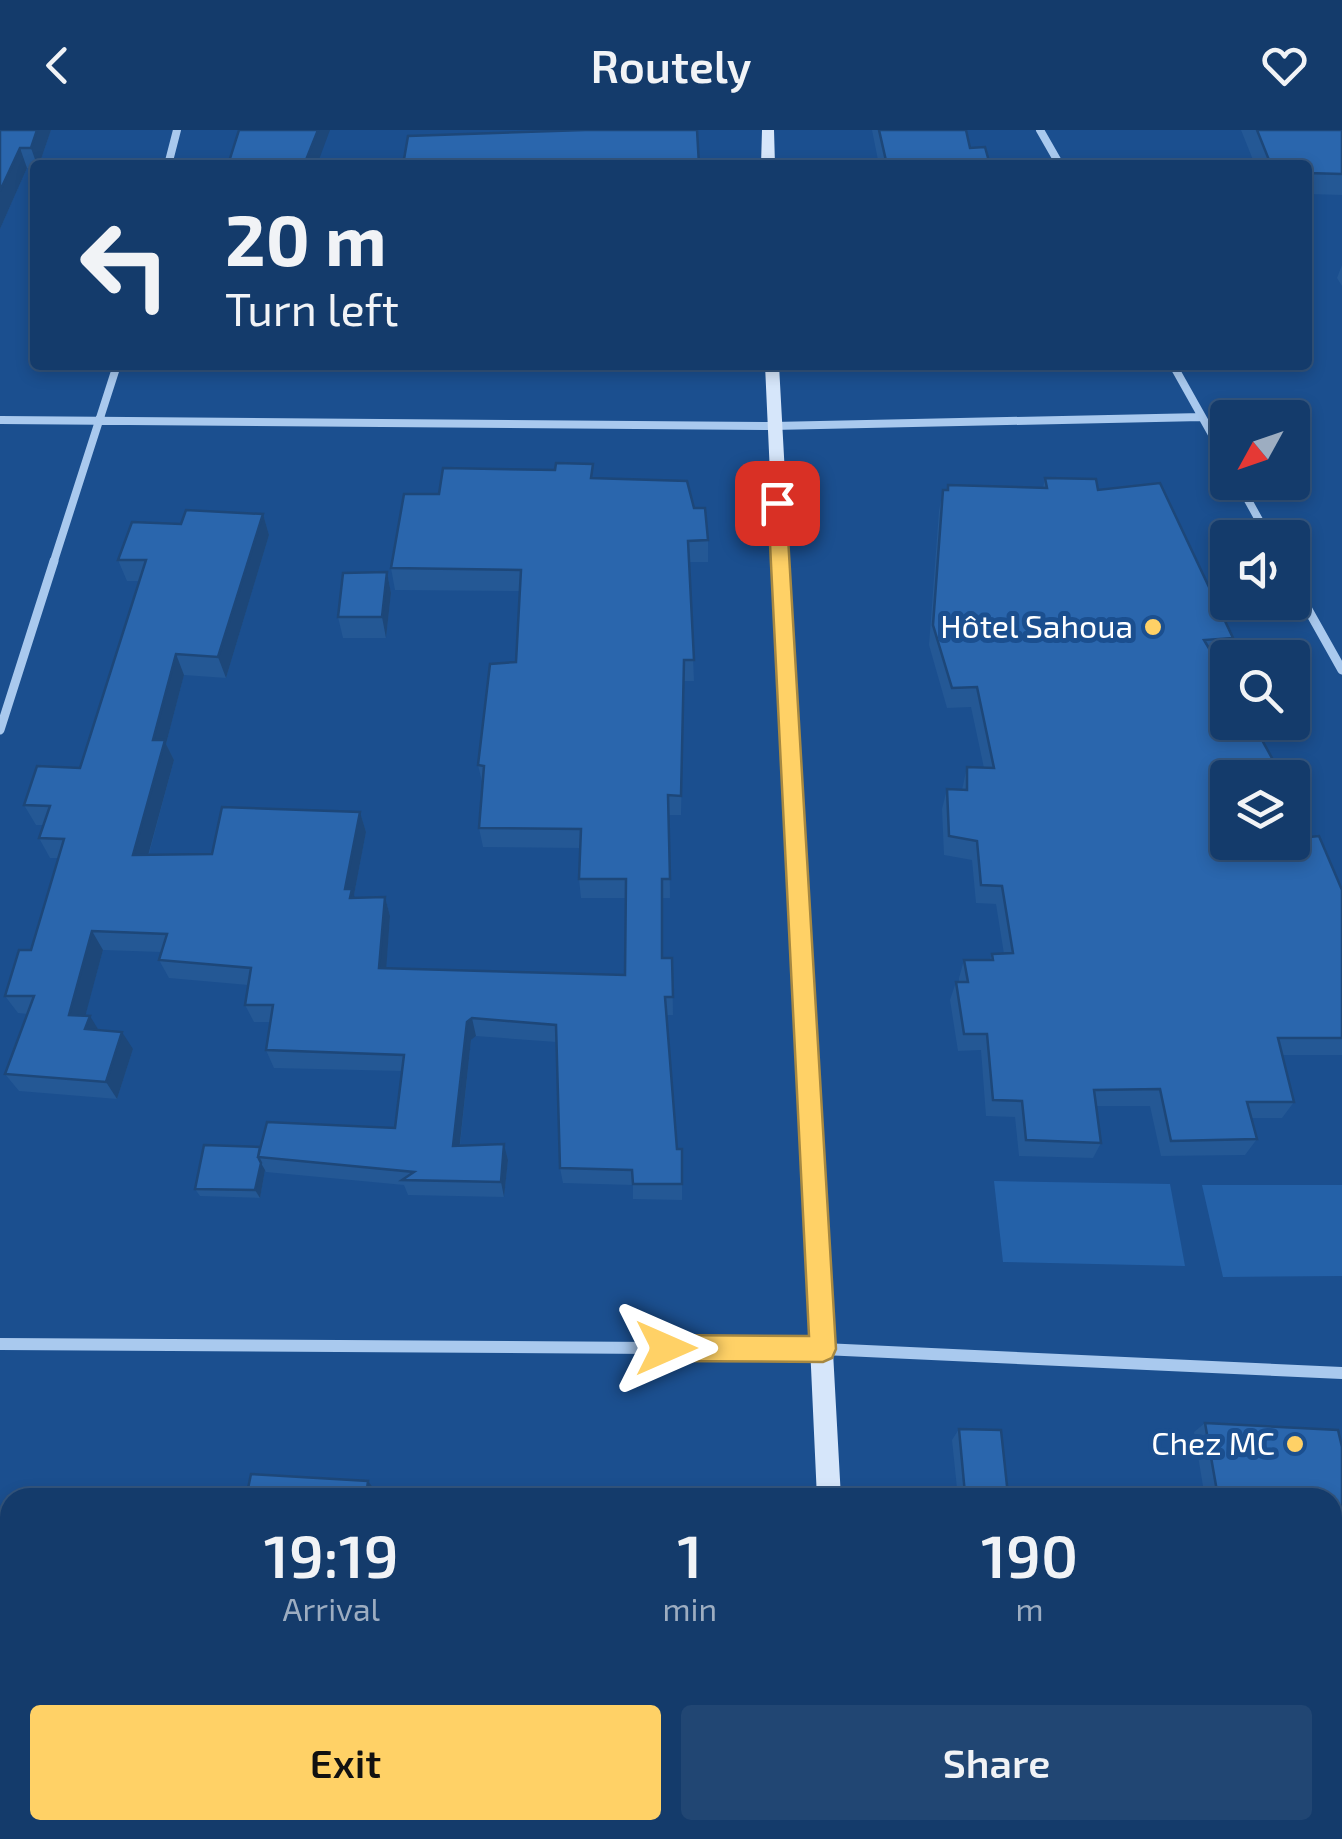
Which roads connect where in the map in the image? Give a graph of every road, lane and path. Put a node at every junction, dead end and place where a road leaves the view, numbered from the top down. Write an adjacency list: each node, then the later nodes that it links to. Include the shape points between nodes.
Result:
1 (177, 130): 4 (street)
2 (768, 130): 5 (street)
3 (1040, 130): 6 (street)
4 (169, 160)
5 (768, 160)
6 (1057, 160)
7 (116, 370): 12 (street)
8 (772, 370): 13 (street)
9 (1175, 370): 10 (street)
10 (1202, 417): 13 (street); 14 (street)
11 (0, 420): 12 (street)
12 (103, 420): 13 (street); 17 (street)
13 (773, 426): 19 (street)
14 (1210, 431)
15 (1310, 612): 16 (street)
16 (1342, 670)
17 (0, 730)
18 (0, 1344): 19 (street)
19 (823, 1349): 20 (street); 21 (street)
20 (1342, 1374)
21 (830, 1488)

